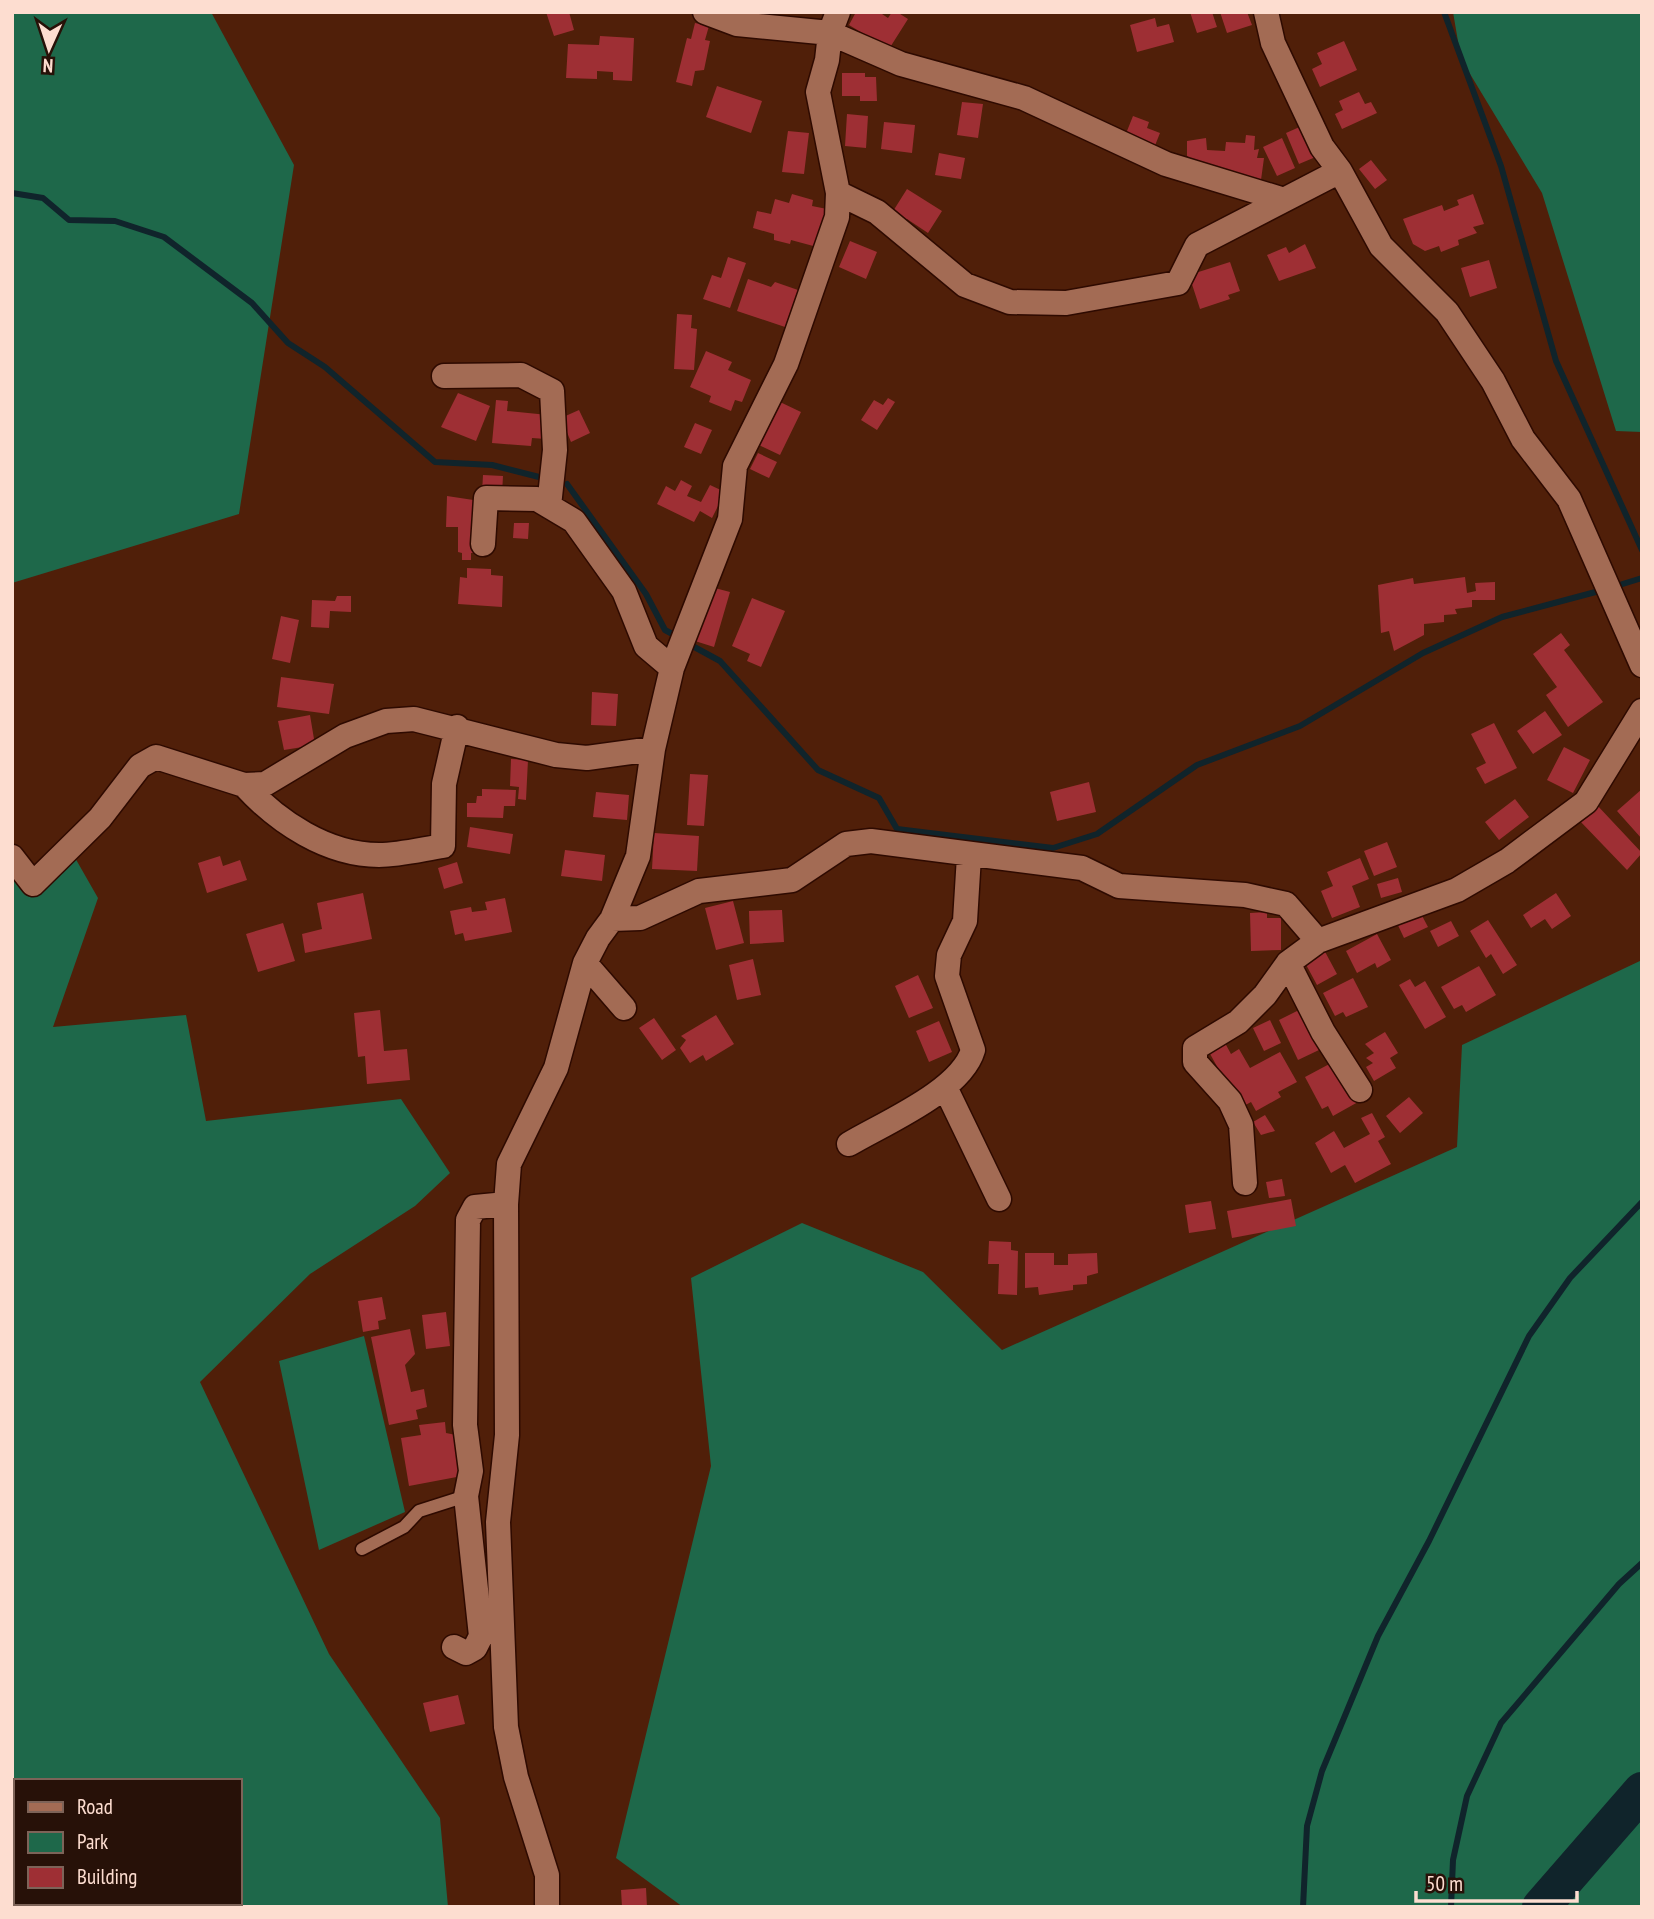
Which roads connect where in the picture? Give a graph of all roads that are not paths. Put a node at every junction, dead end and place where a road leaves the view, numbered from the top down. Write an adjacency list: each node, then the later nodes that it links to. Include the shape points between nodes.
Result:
1 (705, 12): 3 (street, via 737,24)
2 (1266, 12): 4 (street, via 1273,43 1322,147)
3 (834, 23): 5 (street, via 818,92); 6 (street, via 901,64 1024,98 1173,167)
4 (1340, 171): 6 (street); 10 (street, via 1381,246 1447,312 1493,381 1523,439 1569,499)
5 (838, 194): 6 (street, via 877,212 965,285 1024,303 1066,303 1178,283 1197,245); 11 (street, via 837,217 823,265 786,364 735,466 730,519)
6 (1281, 199)
7 (443, 376): 8 (street, via 521,375 552,391 555,450)
8 (549, 506): 9 (street, via 537,499 486,498); 11 (street, via 574,521 624,591 646,646)
9 (483, 544)
10 (1642, 665)
11 (672, 668): 14 (street)
12 (1642, 711): 19 (street, via 1586,802 1507,861 1457,890)
13 (457, 727): 14 (street, via 556,755 587,758); 15 (street, via 414,719 386,721 345,736 265,784); 15 (street, via 444,784 443,846 378,855 331,845 290,827)
14 (653, 748): 18 (street, via 638,856)
15 (244, 785): 17 (street, via 156,757 140,766 100,818 33,884)
16 (968, 856): 18 (street, via 871,841 846,844 792,880 699,891 640,918); 19 (street, via 1082,868 1119,886 1245,895 1286,904); 23 (street, via 965,921 949,955 947,976 973,1050)
17 (12, 857)
18 (612, 919): 20 (street)
19 (1318, 941): 21 (street)
20 (584, 963): 22 (street); 28 (street, via 556,1068 509,1164)
21 (1288, 963): 24 (street); 26 (street, via 1238,1022 1195,1048 1195,1062 1230,1101 1241,1125)
22 (624, 1008)
23 (946, 1087): 25 (street); 27 (street)
24 (1360, 1090)
25 (849, 1144)
26 (1245, 1184)
27 (999, 1199)
28 (506, 1204): 29 (street, via 475,1207 468,1220 466,1426 471,1471); 32 (street, via 507,1435 498,1522 506,1727 516,1777 547,1875)
29 (466, 1496): 30 (lane, via 419,1511 404,1527); 31 (street, via 481,1636 466,1653)
30 (362, 1549)
31 (454, 1647)
32 (547, 1907)

